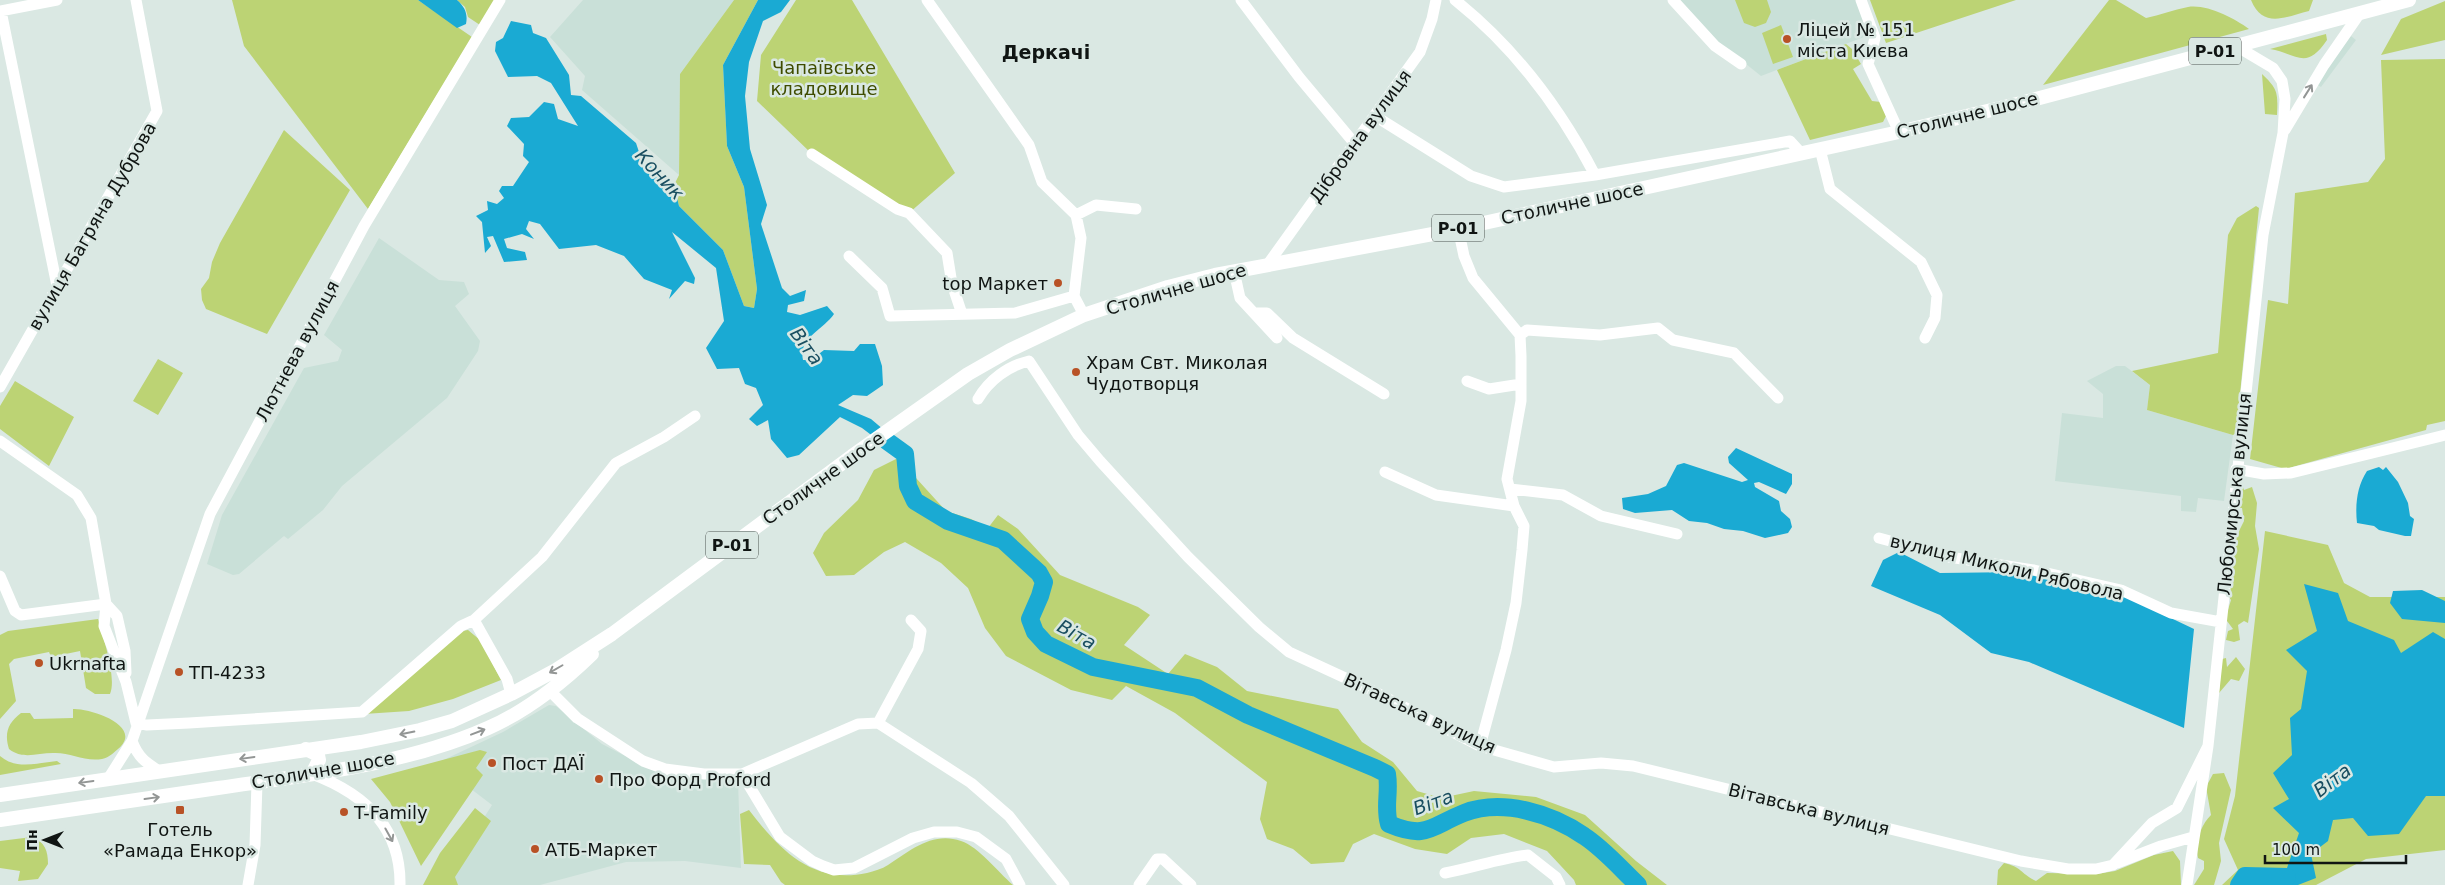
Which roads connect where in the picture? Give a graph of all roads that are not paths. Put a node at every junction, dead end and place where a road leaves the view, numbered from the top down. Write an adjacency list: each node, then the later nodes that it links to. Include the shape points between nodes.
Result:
1 (57, 0): 11 (street)
2 (136, 0): 29 (street, вулиця Багряна Дуброва, via 157,111)
3 (500, 0): 60 (street, Лютнева вулиця, via 364,226 210,514)
4 (927, 0): 24 (street, via 1029,145 1042,182)
5 (1241, 0): 18 (street, via 1298,77)
6 (1436, 0): 15 (street, Дібровна вулиця, via 1420,52)
7 (1455, 0): 22 (street, via 1532,77 1573,134)
8 (1673, 0): 14 (street, via 1714,46)
9 (1861, 0): 16 (street, via 1875,38 1868,64)
10 (2409, 0): 12 (main road, Столичне шосе / Р-01)
11 (0, 11): 29 (street)
12 (2360, 13): 13 (main road, Столичне шосе / Р-01); 17 (street, Любомирська вулиця, one-way to 12)
13 (2236, 46): 16 (main road, Столичне шосе / Р-01); 17 (street, Любомирська вулиця, via 2273,68 2282,81 2285,99)
14 (1742, 64)
15 (1375, 116): 18 (street, Дібровна вулиця); 22 (street, via 1471,176 1504,188)
16 (1898, 132): 19 (main road, Столичне шосе / Р-01)
17 (2283, 133): 46 (street, Любомирська вулиця, via 2263,235)
18 (1355, 144): 27 (street, Дібровна вулиця)
19 (1820, 149): 20 (main road, Столичне шосе / Р-01); 36 (street, via 1830,189 1920,262 1937,295 1935,318)
20 (1801, 153): 22 (street, via 1790,141); 25 (main road, Столичне шосе / Р-01)
21 (812, 154): 32 (street, via 909,213 941,246 947,253 952,284)
22 (1595, 175)
23 (1136, 209): 24 (street, via 1096,205)
24 (1076, 215): 30 (street, via 1081,238)
25 (1458, 228): 27 (main road, Столичне шосе / Р-01); 34 (street, via 1473,278)
26 (849, 256): 32 (street, via 882,288 890,316)
27 (1268, 264): 28 (main road, Столичне шосе / Р-01)
28 (1234, 271): 31 (street, via 1240,298); 33 (main road, Столичне шосе / Р-01, via 1168,287)
29 (56, 286): 39 (street, вулиця Багряна Дуброва)
30 (1074, 296): 32 (street, via 1014,313); 33 (street)
31 (1254, 313): 35 (street); 40 (street, via 1267,313 1293,338)
32 (962, 314)
33 (1084, 315): 57 (main road, Столичне шосе / Р-01, via 1010,350 916,409)
34 (1520, 334): 38 (street); 41 (street, via 1527,330 1600,335 1658,328 1673,340 1734,353)
35 (1277, 338)
36 (1925, 338)
37 (1467, 381): 38 (street, via 1489,389)
38 (1521, 384): 48 (street, via 1507,479)
39 (0, 387)
40 (1384, 394)
41 (1778, 398)
42 (978, 399): 63 (street, Вітавська вулиця, via 986,385 1016,364 1029,361 1078,435 1100,461 1188,558 1259,627 1289,652)
43 (695, 416): 54 (street, via 616,463 542,557)
44 (2445, 435): 46 (street, via 2291,473 2264,474)
45 (0, 440): 53 (street, via 77,496 86,507 91,518)
46 (2236, 469): 56 (street, Любомирська вулиця)
47 (1385, 472): 49 (street, via 1436,495)
48 (1510, 489): 49 (street); 50 (street, via 1563,495 1601,516)
49 (1514, 506): 63 (street, via 1524,526 1516,603)
50 (1677, 534)
51 (1879, 538): 56 (street, вулиця Миколи Рябовола, via 1949,557 2034,570 2121,590 2171,613)
52 (0, 576): 53 (street, via 15,611 21,615)
53 (106, 604): 60 (street, via 104,626 126,682)
54 (474, 620): 59 (street, via 507,678); 60 (street, via 461,626 362,712 147,725)
55 (911, 620): 61 (street, via 921,631 918,649)
56 (2221, 622): 64 (street, Любомирська вулиця)
57 (612, 634): 58 (main road, Столичне шосе); 59 (main road, Столичне шосе, one-way to 59)
58 (550, 692): 67 (main road, Столичне шосе, one-way to 58, via 380,761 461,738 488,728); 68 (street, via 577,718 643,761 704,774)
59 (511, 694): 65 (main road, Столичне шосе, one-way to 65, via 477,711 420,730)
60 (136, 723): 62 (street, Лютнева вулиця)
61 (878, 723): 68 (street, via 858,724); 79 (street, via 971,783 1009,816)
62 (132, 741): 66 (street, via 142,761); 69 (street, Лютнева вулиця)
63 (1480, 746): 74 (street, Вітавська вулиця, via 1554,767 1601,763 1633,766 2036,865 2096,869)
64 (2208, 746): 73 (street, Любомирська вулиця); 74 (street, via 2177,808 2152,823)
65 (306, 749): 66 (main road, Столичне шосе, one-way to 66); 67 (main road, via 318,755)
66 (159, 771): 69 (main road, Столичне шосе)
67 (312, 774): 70 (main road, Столичне шосе); 77 (street, one-way to 77, via 344,788 371,808 393,842)
68 (742, 774): 78 (street, via 780,837 823,866 834,870 854,868 913,838 934,832 957,832 976,837 1006,859)
69 (108, 779): 71 (main road, Столичне шосе, one-way to 71)
70 (257, 783): 72 (main road, Столичне шосе, one-way to 70); 76 (street, via 255,845)
71 (0, 795)
72 (0, 820)
73 (2193, 837): 74 (street, Вітавська вулиця); 83 (street, Любомирська вулиця)
74 (2113, 865)
75 (1445, 873): 82 (street, via 1528,855 1556,877)
76 (248, 885)
77 (400, 885)
78 (1020, 885)
79 (1064, 885)
80 (1139, 885): 81 (street, via 1157,858 1163,859)
81 (1190, 885)
82 (1560, 885)
83 (2187, 885)

